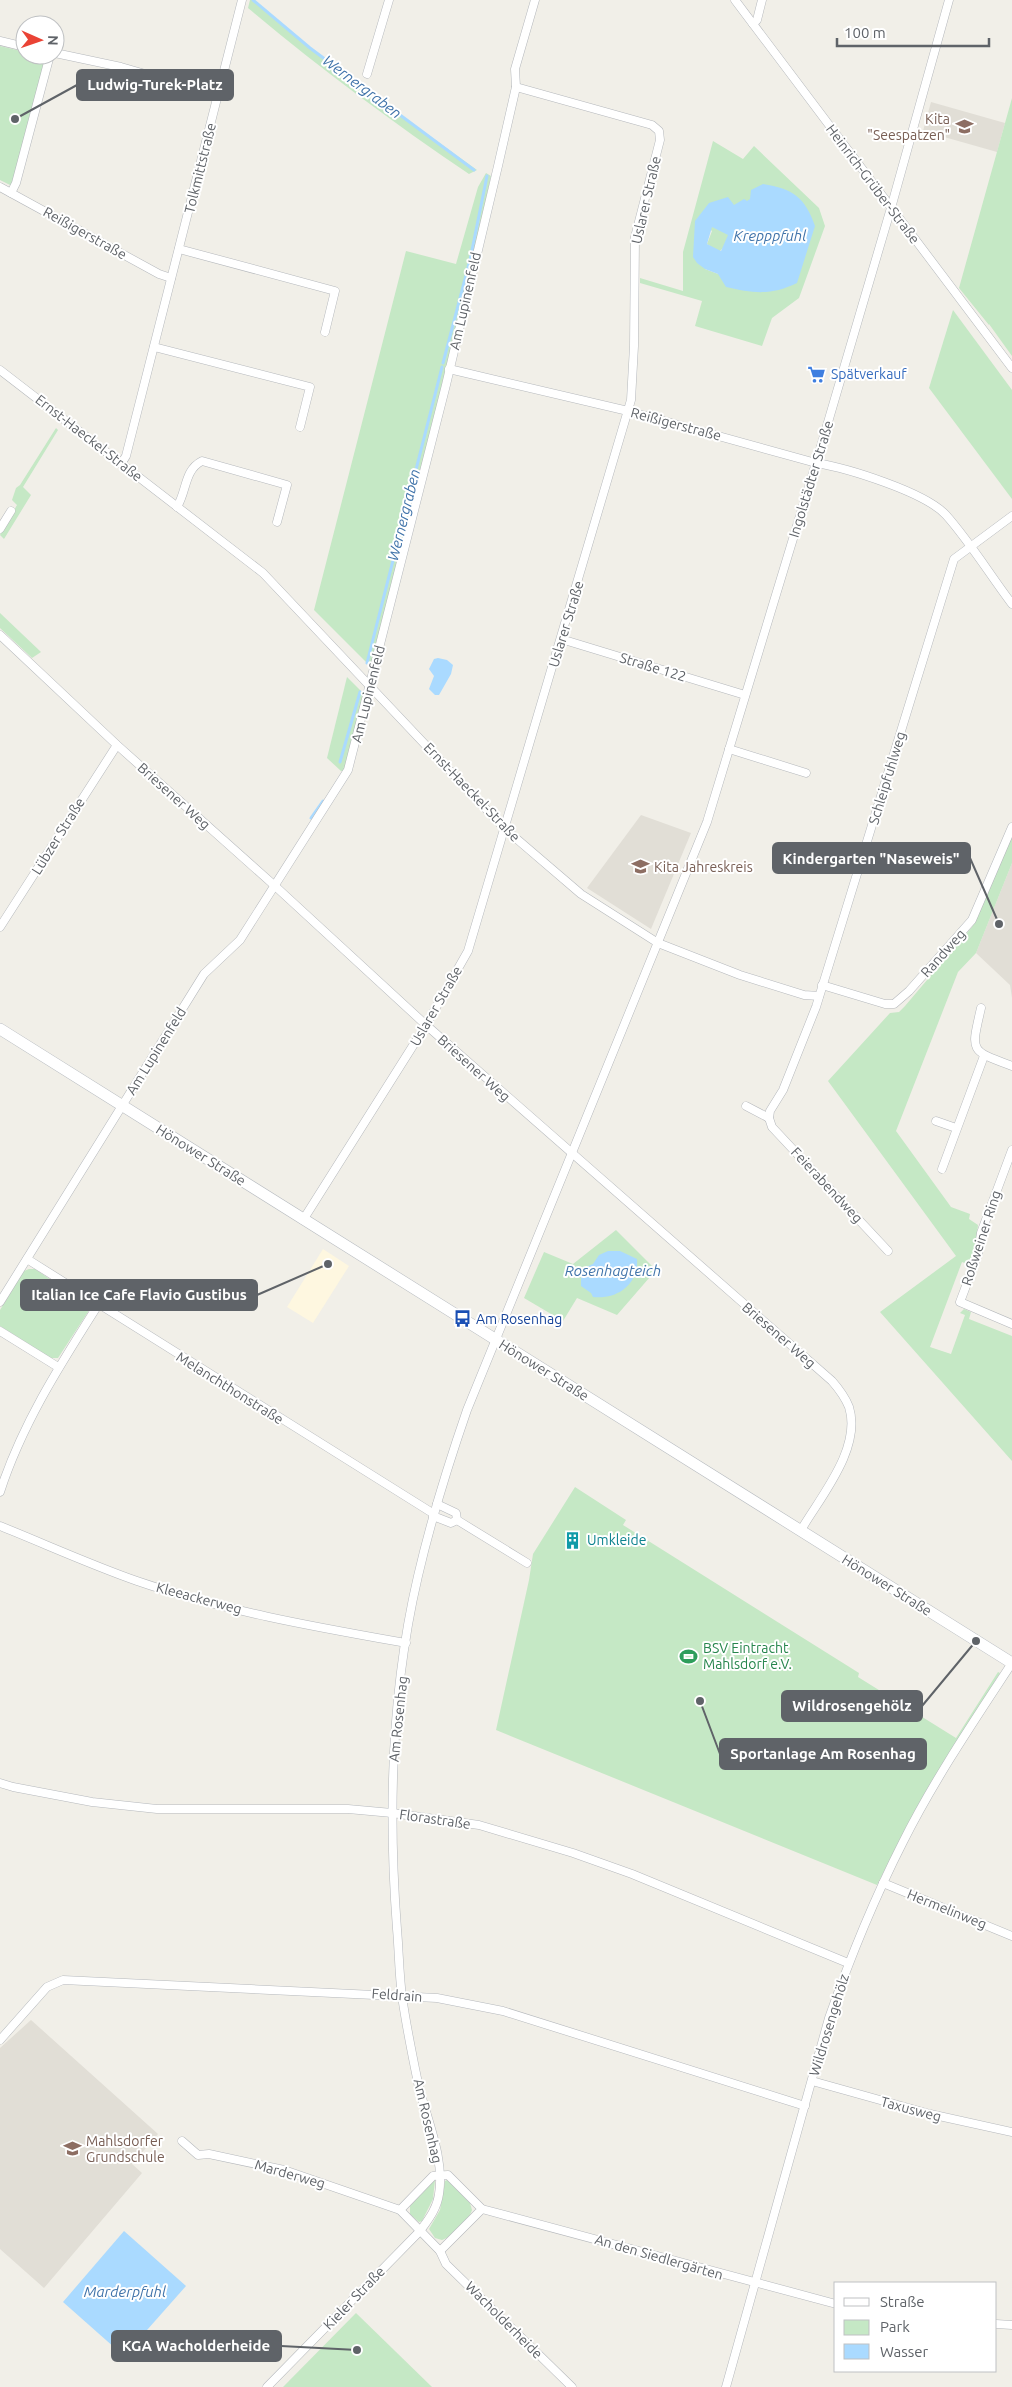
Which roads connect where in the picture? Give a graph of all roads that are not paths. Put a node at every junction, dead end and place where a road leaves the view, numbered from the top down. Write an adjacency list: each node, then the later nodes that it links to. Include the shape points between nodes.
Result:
1 (242, 0): 14 (street, Tolkmittstraße)
2 (389, 0): 12 (street)
3 (535, 0): 13 (street, Am Lupinenfeld, via 515,68)
4 (735, 0): 7 (street, Heinrich-Grüber-Straße)
5 (762, 0): 7 (street)
6 (949, 0): 17 (street, Ingolstädter Straße)
7 (753, 24): 17 (street, Heinrich-Grüber-Straße)
8 (0, 41): 9 (street)
9 (15, 45)
10 (65, 55): 14 (street, via 121,67)
11 (47, 65): 16 (street)
12 (367, 74)
13 (516, 87): 24 (street, Am Lupinenfeld); 25 (street, Uslarer Straße, via 652,125 659,131 660,140 635,238 634,346)
14 (218, 95): 18 (street, Tolkmittstraße)
15 (0, 187): 16 (street, Reißigerstraße)
16 (12, 193): 19 (street, Reißigerstraße)
17 (891, 208): 22 (street, Heinrich-Grüber-Straße); 27 (street, Ingolstädter Straße)
18 (179, 249): 19 (street, Tolkmittstraße); 20 (street, via 335,291)
19 (171, 278): 21 (street, Tolkmittstraße)
20 (325, 332)
21 (154, 347): 26 (street, via 310,387); 28 (street, Tolkmittstraße, via 126,456)
22 (1012, 368)
23 (0, 370): 28 (street, Ernst-Haeckel-Straße)
24 (449, 370): 25 (street, Reißigerstraße); 38 (street, Am Lupinenfeld)
25 (628, 410): 27 (street, Reißigerstraße); 37 (street, Uslarer Straße)
26 (300, 427)
27 (816, 462): 34 (street, Reißigerstraße, via 836,466 920,498 945,514); 39 (street, Ingolstädter Straße)
28 (121, 464): 29 (street, Ernst-Haeckel-Straße)
29 (177, 507): 32 (street, via 190,469 202,461 287,485); 38 (street, Ernst-Haeckel-Straße, via 263,573)
30 (11, 511): 33 (street)
31 (1012, 516): 34 (street, Schleipfuhlweg)
32 (277, 522)
33 (0, 529)
34 (970, 548): 35 (street, Reißigerstraße); 48 (street, Schleipfuhlweg, via 954,559)
35 (1012, 604)
36 (0, 635): 40 (street, Briesener Weg)
37 (561, 639): 39 (street, Straße 122); 44 (street, Uslarer Straße)
38 (370, 685): 44 (street, Ernst-Haeckel-Straße); 45 (street, Am Lupinenfeld, via 348,770)
39 (745, 695): 41 (street, Ingolstädter Straße)
40 (117, 745): 45 (street, Briesener Weg); 46 (street, Lübzer Straße)
41 (729, 749): 42 (street); 47 (street, Ingolstädter Straße, via 707,822)
42 (806, 773)
43 (1012, 827): 48 (street, Randweg, via 972,920 894,1004)
44 (504, 828): 47 (street, Ernst-Haeckel-Straße, via 581,894); 51 (street, Uslarer Straße, via 468,951)
45 (275, 886): 51 (street, Briesener Weg); 55 (street, Am Lupinenfeld, via 240,940 204,974)
46 (0, 927)
47 (658, 944): 49 (street, Ernst-Haeckel-Straße, via 740,975 804,995); 61 (street, Am Rosenhag)
48 (822, 985): 49 (street, Schleipfuhlweg)
49 (819, 996): 57 (street, Schleipfuhlweg, via 801,1048)
50 (980, 1008): 53 (street, via 974,1040)
51 (426, 1025): 61 (street, Briesener Weg); 63 (street, Uslarer Straße)
52 (0, 1029): 55 (main road, Hönower Straße)
53 (984, 1056): 54 (street); 59 (street)
54 (1012, 1066)
55 (122, 1105): 63 (main road, Hönower Straße); 65 (street, Am Lupinenfeld)
56 (746, 1106): 57 (street)
57 (769, 1118): 64 (street, Feierabendweg, via 772,1127)
58 (936, 1121): 59 (street)
59 (956, 1128): 62 (street)
60 (1012, 1150): 68 (street, Roßweiner Ring, via 960,1302)
61 (572, 1155): 70 (street, Am Rosenhag); 77 (street, Briesener Weg, via 832,1380 845,1398 851,1417 849,1446)
62 (942, 1169)
63 (303, 1220): 70 (main road, Hönower Straße)
64 (888, 1250)
65 (27, 1259): 66 (street, Am Lupinenfeld); 67 (street, Melanchthonstraße)
66 (0, 1302)
67 (98, 1305): 71 (street); 74 (street, Melanchthonstraße)
68 (1012, 1324)
69 (0, 1331): 71 (street)
70 (496, 1340): 73 (street, Am Rosenhag, via 467,1410); 77 (main road, Hönower Straße)
71 (58, 1366): 72 (street, via 20,1442)
72 (0, 1492)
73 (437, 1504): 74 (street, Am Rosenhag); 75 (street, Melanchthonstraße, via 456,1513)
74 (434, 1515): 75 (street, Melanchthonstraße, via 450,1523); 79 (street, Am Rosenhag)
75 (457, 1520): 78 (street, Melanchthonstraße)
76 (0, 1526): 79 (street, Kleeackerweg, via 146,1584 302,1624)
77 (801, 1530): 80 (main road, Hönower Straße)
78 (527, 1563)
79 (406, 1643): 82 (street, Am Rosenhag, via 397,1712)
80 (1012, 1663): 83 (street, Wildrosengehölz, via 925,1802)
81 (0, 1783): 82 (street, Florastraße, via 92,1802 157,1809 348,1809)
82 (392, 1813): 85 (street, Florastraße, via 479,1825 574,1853); 86 (street, Am Rosenhag)
83 (883, 1883): 84 (street, Hermelinweg); 85 (street, Wildrosengehölz)
84 (1012, 1936)
85 (848, 1963): 88 (street, Wildrosengehölz)
86 (402, 1995): 87 (street, Feldrain, via 63,1980 47,1987); 89 (street, Feldrain, via 437,1998 503,2011); 92 (street, Am Rosenhag)
87 (0, 2040)
88 (812, 2081): 89 (street, Wildrosengehölz); 90 (street, Taxusweg, via 930,2114)
89 (804, 2106): 97 (street, Wildrosengehölz)
90 (1012, 2132)
91 (182, 2142): 94 (street, Marderweg, via 198,2155 209,2154 284,2170)
92 (440, 2176): 93 (street, via 448,2175); 94 (street, via 433,2176); 95 (street, Am Rosenhag, via 436,2208)
93 (482, 2209): 96 (street); 97 (street, An den Siedlergärten)
94 (400, 2210): 95 (street, Wacholderheide)
95 (420, 2231): 96 (street, Wacholderheide); 101 (street, Kieler Straße)
96 (440, 2251): 102 (street, Wacholderheide, via 446,2264)
97 (755, 2284): 98 (street, An den Siedlergärten); 103 (street, Wildrosengehölz)
98 (834, 2304)
99 (997, 2324): 100 (street)
100 (1012, 2325)
101 (267, 2387)
102 (572, 2387)
103 (726, 2387)

